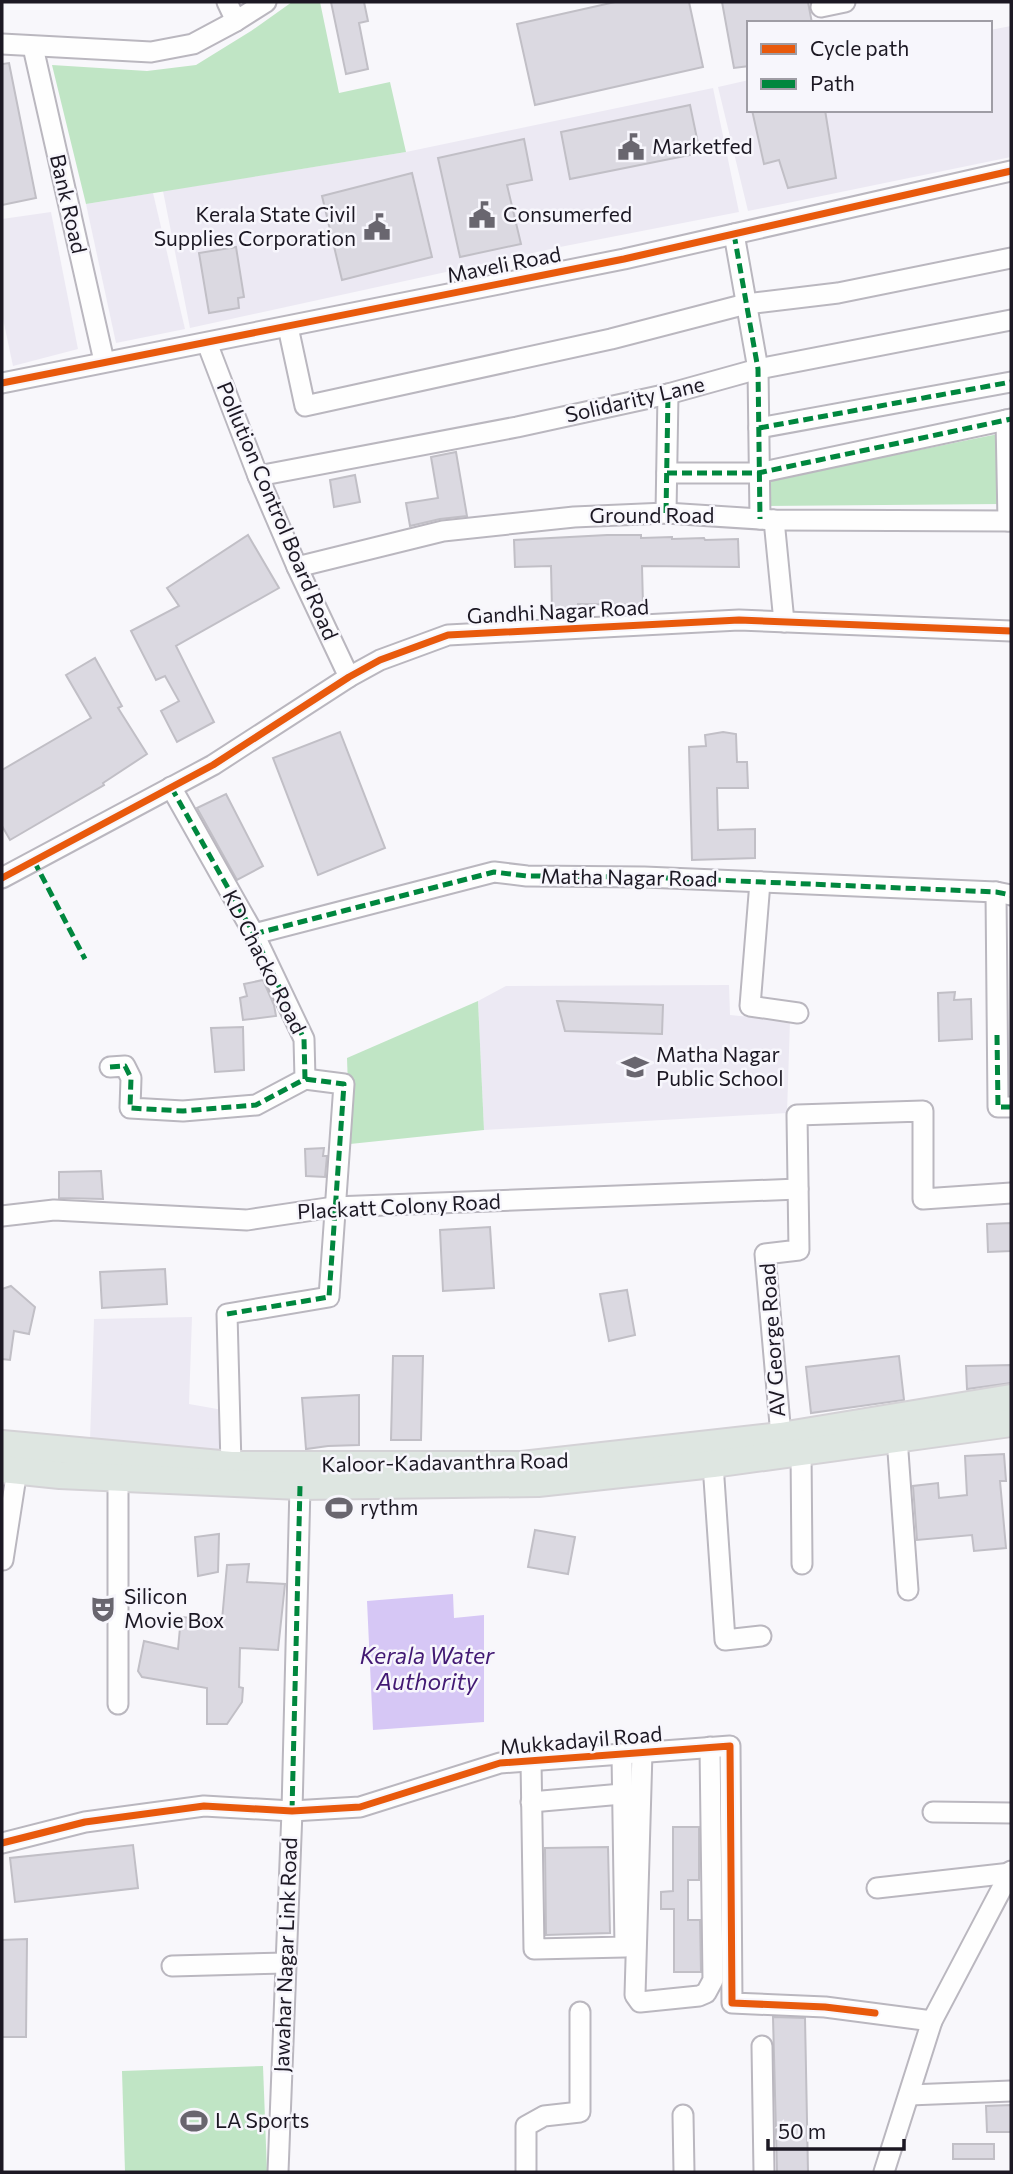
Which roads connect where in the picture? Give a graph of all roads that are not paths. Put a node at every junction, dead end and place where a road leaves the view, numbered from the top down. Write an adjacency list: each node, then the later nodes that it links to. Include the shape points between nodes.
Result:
1 (227, 2): 5 (street)
2 (266, 2): 5 (street)
3 (845, 2): 4 (street)
4 (821, 7)
5 (236, 21): 7 (street, via 193,44 150,52)
6 (2, 44): 7 (street)
7 (33, 47): 15 (street, Bank Road)
8 (1011, 171): 9 (street, Maveli Road)
9 (734, 234): 11 (street); 13 (street, Maveli Road)
10 (1011, 258): 11 (street, via 838,293)
11 (746, 304): 13 (street, via 611,339 305,405); 16 (street)
12 (1011, 320): 16 (street, Solidarity Lane)
13 (288, 327): 14 (street, Maveli Road)
14 (207, 343): 15 (street, Maveli Road); 24 (street, Pollution Control Board Road)
15 (104, 362): 18 (street, Maveli Road)
16 (758, 369): 19 (street, Solidarity Lane); 21 (street)
17 (1011, 382): 21 (street)
18 (2, 383)
19 (668, 394): 22 (street); 24 (street, Solidarity Lane)
20 (1009, 419): 23 (street); 27 (street)
21 (759, 428): 23 (street)
22 (667, 472): 23 (street); 25 (street)
23 (758, 473): 26 (street)
24 (258, 475): 28 (street, Pollution Control Board Road)
25 (666, 513): 26 (street, Ground Road); 28 (street, Ground Road, via 443,531)
26 (767, 519): 27 (street, Ground Road); 29 (street)
27 (1010, 521)
28 (297, 567): 31 (street, Pollution Control Board Road)
29 (784, 622): 30 (street, Gandhi Nagar Road); 31 (street, Gandhi Nagar Road, via 739,620 449,635 380,660)
30 (1011, 631)
31 (349, 677): 32 (street, Gandhi Nagar Road)
32 (171, 787): 33 (street, Gandhi Nagar Road); 36 (street, KD Chacko Road)
33 (2, 878)
34 (760, 882): 35 (street, Matha Nagar Road); 36 (street, Matha Nagar Road, via 494,872); 37 (street, via 750,1006)
35 (1004, 894): 40 (street, via 998,1107)
36 (254, 934): 39 (street, KD Chacko Road, via 304,1039)
37 (798, 1013)
38 (110, 1067): 39 (street, via 125,1066 131,1078 130,1108 183,1111 256,1105)
39 (305, 1079): 43 (street, via 344,1084)
40 (1011, 1107)
41 (798, 1189): 42 (street, AV George Road, via 797,1115 923,1111 923,1199); 43 (street, Plackatt Colony Road); 48 (street, AV George Road, via 799,1250 765,1254)
42 (1011, 1194)
43 (334, 1207): 44 (street, Plackatt Colony Road, via 247,1220 54,1210); 51 (street, via 329,1297 227,1314)
44 (2, 1216)
45 (1011, 1398): 48 (main road, Kaloor-Kadavanthra Road)
46 (1011, 1423): 47 (main road, Kaloor-Kadavanthra Road)
47 (897, 1438): 48 (main road, Kaloor-Kadavanthra Road); 58 (street)
48 (791, 1443): 50 (main road, Kaloor-Kadavanthra Road); 53 (main road, Kaloor-Kadavanthra Road); 57 (street)
49 (2, 1444): 51 (main road, Kaloor-Kadavanthra Road)
50 (713, 1464): 53 (main road, Kaloor-Kadavanthra Road); 59 (street, via 725,1640)
51 (231, 1465): 53 (main road, Kaloor-Kadavanthra Road)
52 (10, 1469): 54 (main road, Kaloor-Kadavanthra Road); 56 (street)
53 (581, 1469): 55 (main road, Kaloor-Kadavanthra Road, via 538,1483)
54 (118, 1477): 55 (main road, Kaloor-Kadavanthra Road); 60 (street)
55 (300, 1486): 67 (street, Jawahar Nagar Link Road)
56 (3, 1560)
57 (802, 1564)
58 (908, 1590)
59 (761, 1636)
60 (118, 1704)
61 (710, 1747): 62 (street, Mukkadayil Road); 62 (street, via 713,1980 699,1996 640,2002 635,1995); 76 (street, via 730,1746 732,2003 825,2007)
62 (642, 1752): 63 (street, Mukkadayil Road)
63 (622, 1754): 64 (street, Mukkadayil Road); 65 (street)
64 (531, 1761): 66 (street); 67 (street, Mukkadayil Road, via 500,1763 360,1807)
65 (622, 1794): 66 (street); 66 (street, via 625,1947 534,1949)
66 (531, 1802)
67 (292, 1811): 70 (street, Mukkadayil Road, via 204,1806 85,1822); 73 (street, Jawahar Nagar Link Road)
68 (933, 1812): 69 (street)
69 (1011, 1813)
70 (2, 1843)
71 (1011, 1872): 72 (street); 76 (street)
72 (877, 1888)
73 (285, 1963): 74 (street); 81 (street, Jawahar Nagar Link Road)
74 (172, 1966)
75 (580, 2012): 82 (street, via 580,2112 544,2116 526,2126)
76 (932, 2021): 79 (street)
77 (762, 2046): 84 (street)
78 (1011, 2091): 79 (street)
79 (909, 2095): 85 (street)
80 (683, 2115): 83 (street)
81 (278, 2172)
82 (526, 2172)
83 (684, 2172)
84 (764, 2172)
85 (884, 2172)

